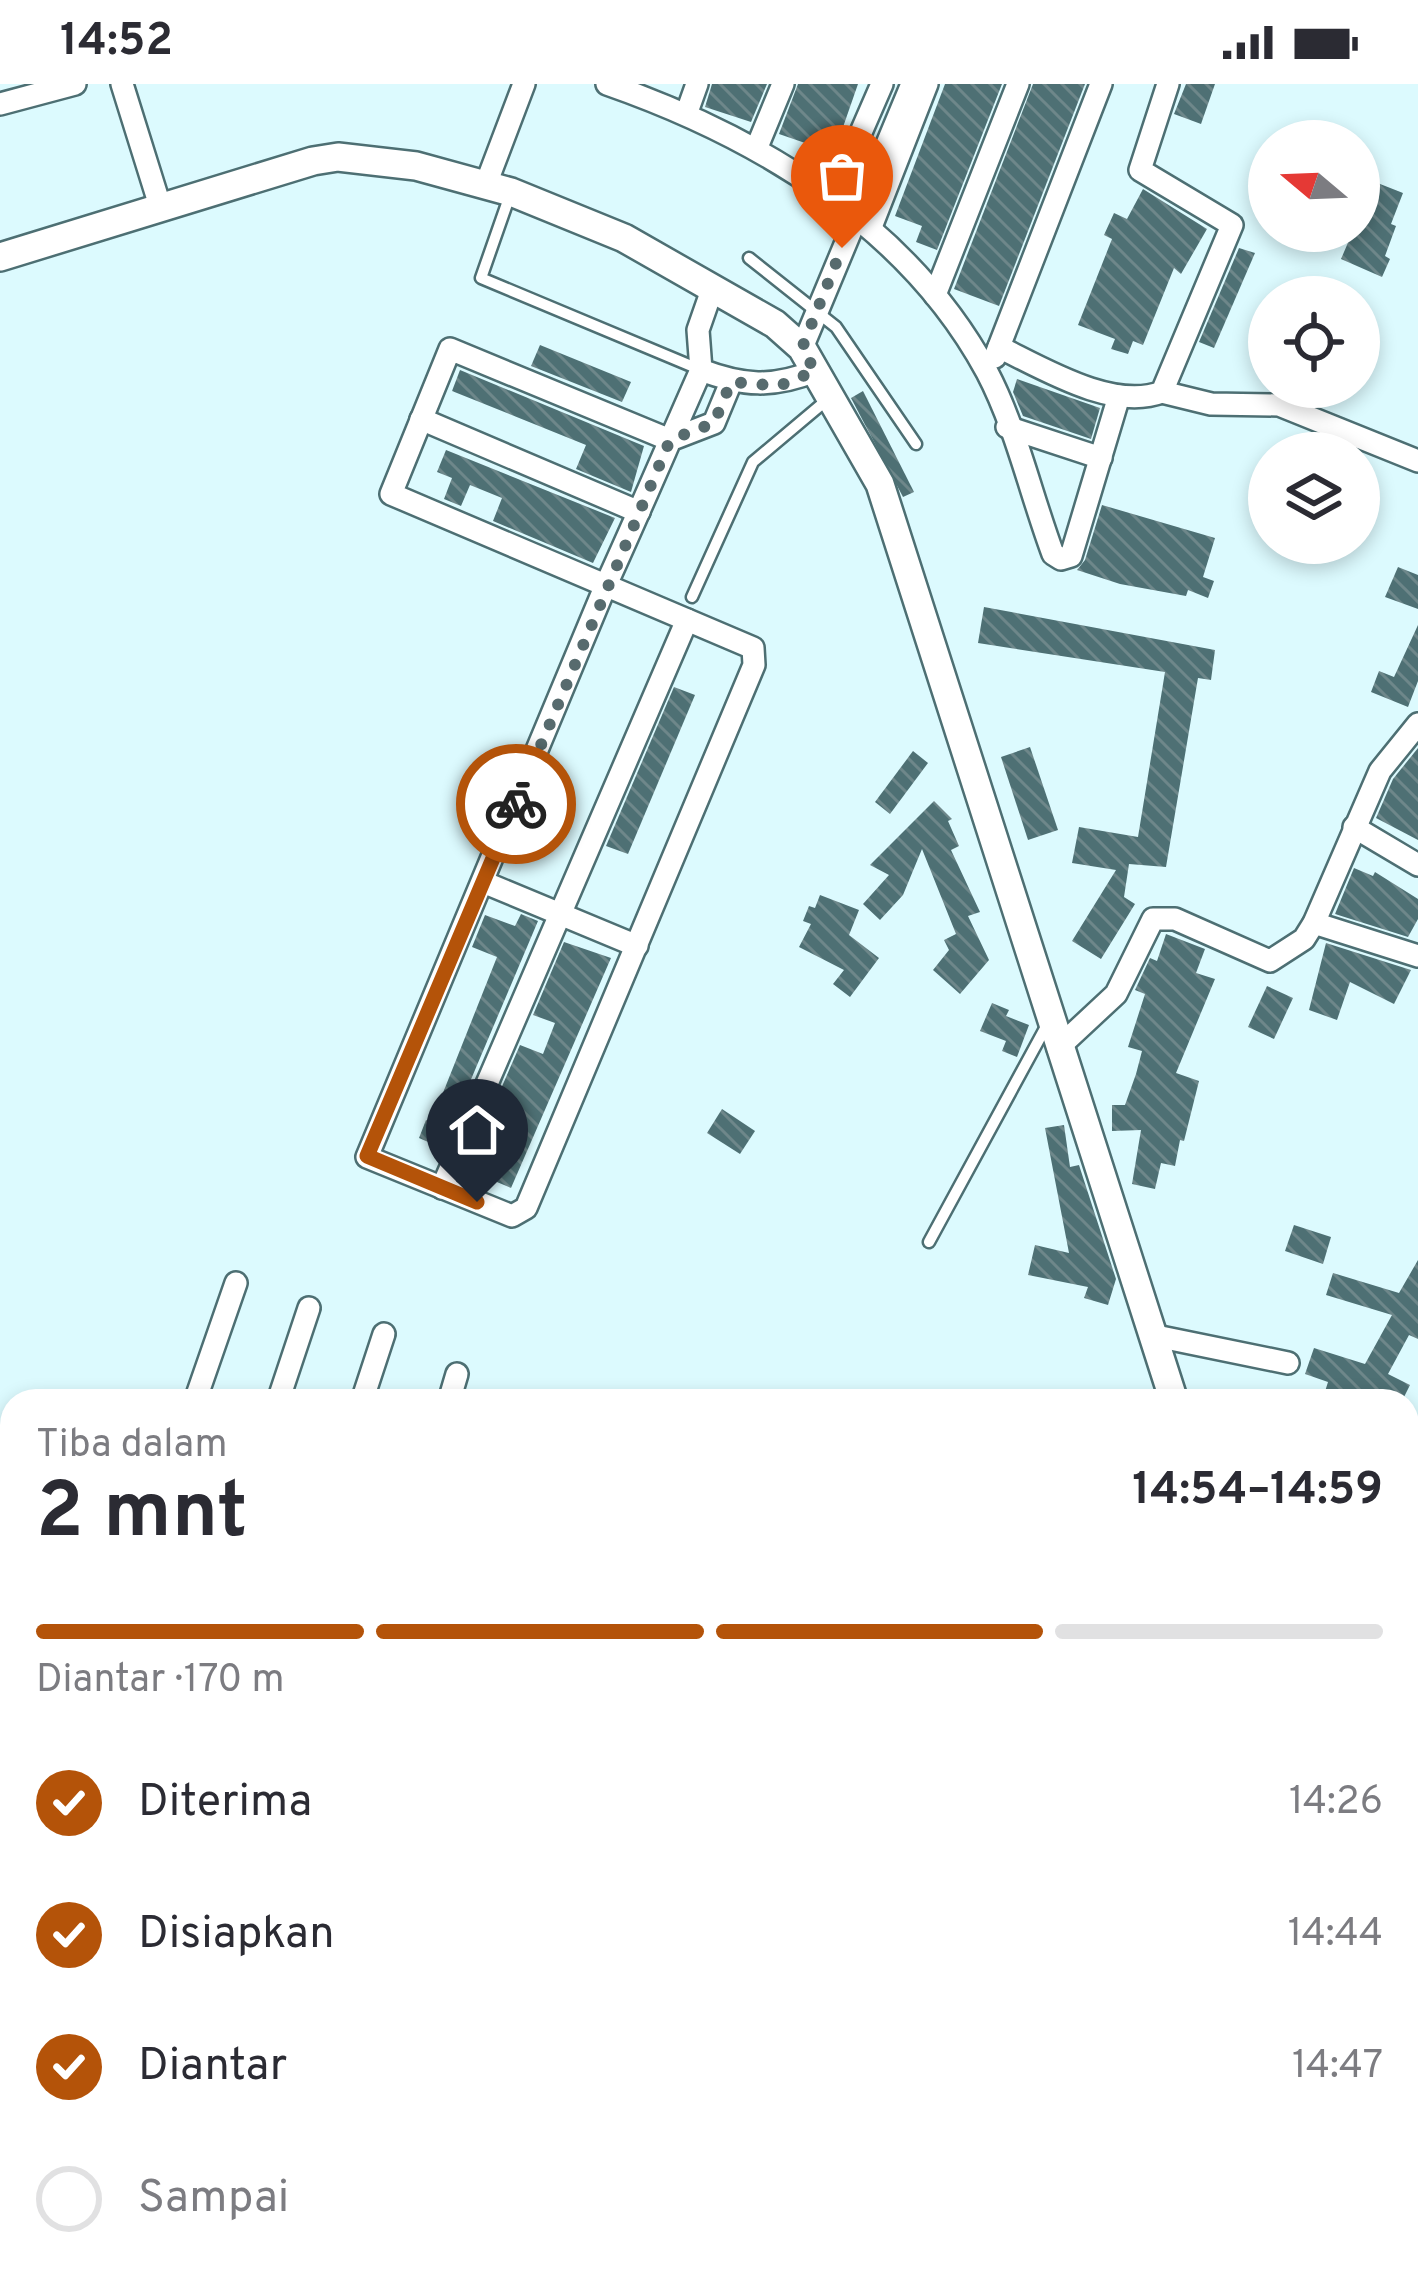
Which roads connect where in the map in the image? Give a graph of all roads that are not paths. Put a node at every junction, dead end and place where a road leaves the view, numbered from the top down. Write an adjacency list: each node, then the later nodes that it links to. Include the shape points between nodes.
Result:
1 (75, 84): 13 (street)
2 (122, 84): 18 (street)
3 (524, 84): 16 (street)
4 (697, 84): 14 (street)
5 (783, 84): 15 (street)
6 (882, 84): 17 (street)
7 (912, 84): 19 (street)
8 (927, 84): 19 (street)
9 (1018, 84): 23 (street)
10 (1101, 84): 25 (street)
11 (1168, 84): 30 (street, via 1140,170 1232,225)
12 (612, 85): 14 (street)
13 (0, 104)
14 (687, 112): 15 (street)
15 (757, 147): 17 (street)
16 (498, 188): 18 (street, via 416,166 338,157); 22 (street, via 625,238); 27 (lane, via 481,278)
17 (832, 200): 19 (street)
18 (161, 209): 20 (street)
19 (863, 222): 23 (street); 24 (street)
20 (0, 257)
21 (749, 258): 24 (lane)
22 (713, 286): 26 (street, via 775,324); 27 (street, via 698,330)
23 (935, 295): 28 (street)
24 (814, 311): 26 (street); 36 (lane, via 836,327)
25 (999, 346): 28 (street); 32 (street)
26 (808, 360): 29 (street, via 779,386); 31 (street)
27 (701, 370): 29 (street); 35 (street)
28 (988, 375): 34 (street)
29 (731, 382): 35 (street, via 714,423)
30 (1162, 392): 32 (street); 38 (street, via 1211,404 1279,405)
31 (830, 397): 41 (lane, via 753,462); 51 (street, via 880,484)
32 (1119, 397): 37 (street)
33 (421, 419): 35 (street, via 450,349); 39 (street); 40 (street, via 391,494)
34 (1007, 428): 37 (street); 37 (street, via 1061,559 1071,556)
35 (670, 440): 39 (street)
36 (916, 445)
37 (1101, 458)
38 (1418, 461)
39 (639, 512): 40 (street)
40 (605, 587): 42 (street); 46 (street)
41 (692, 597)
42 (687, 620): 47 (street); 49 (street, via 753,648 754,664)
43 (1418, 724): 44 (street, via 1380,771)
44 (1354, 826): 45 (street); 48 (street)
45 (1418, 865)
46 (483, 882): 47 (street); 53 (street, via 367,1156)
47 (562, 915): 49 (street); 53 (street)
48 (1314, 923): 50 (street); 52 (street, via 1270,961 1175,919 1154,920 1116,994)
49 (638, 946): 53 (street, via 526,1208 512,1216)
50 (1418, 956)
51 (1050, 1020): 52 (street); 54 (lane)
52 (1058, 1048): 58 (street)
53 (442, 1188)
54 (929, 1243)
55 (236, 1283): 61 (street)
56 (309, 1308): 62 (street)
57 (384, 1334): 63 (street)
58 (1151, 1335): 59 (street); 65 (street)
59 (1288, 1363)
60 (457, 1375): 64 (street)
61 (199, 1389)
62 (282, 1389)
63 (366, 1389)
64 (452, 1389)
65 (1170, 1389)

